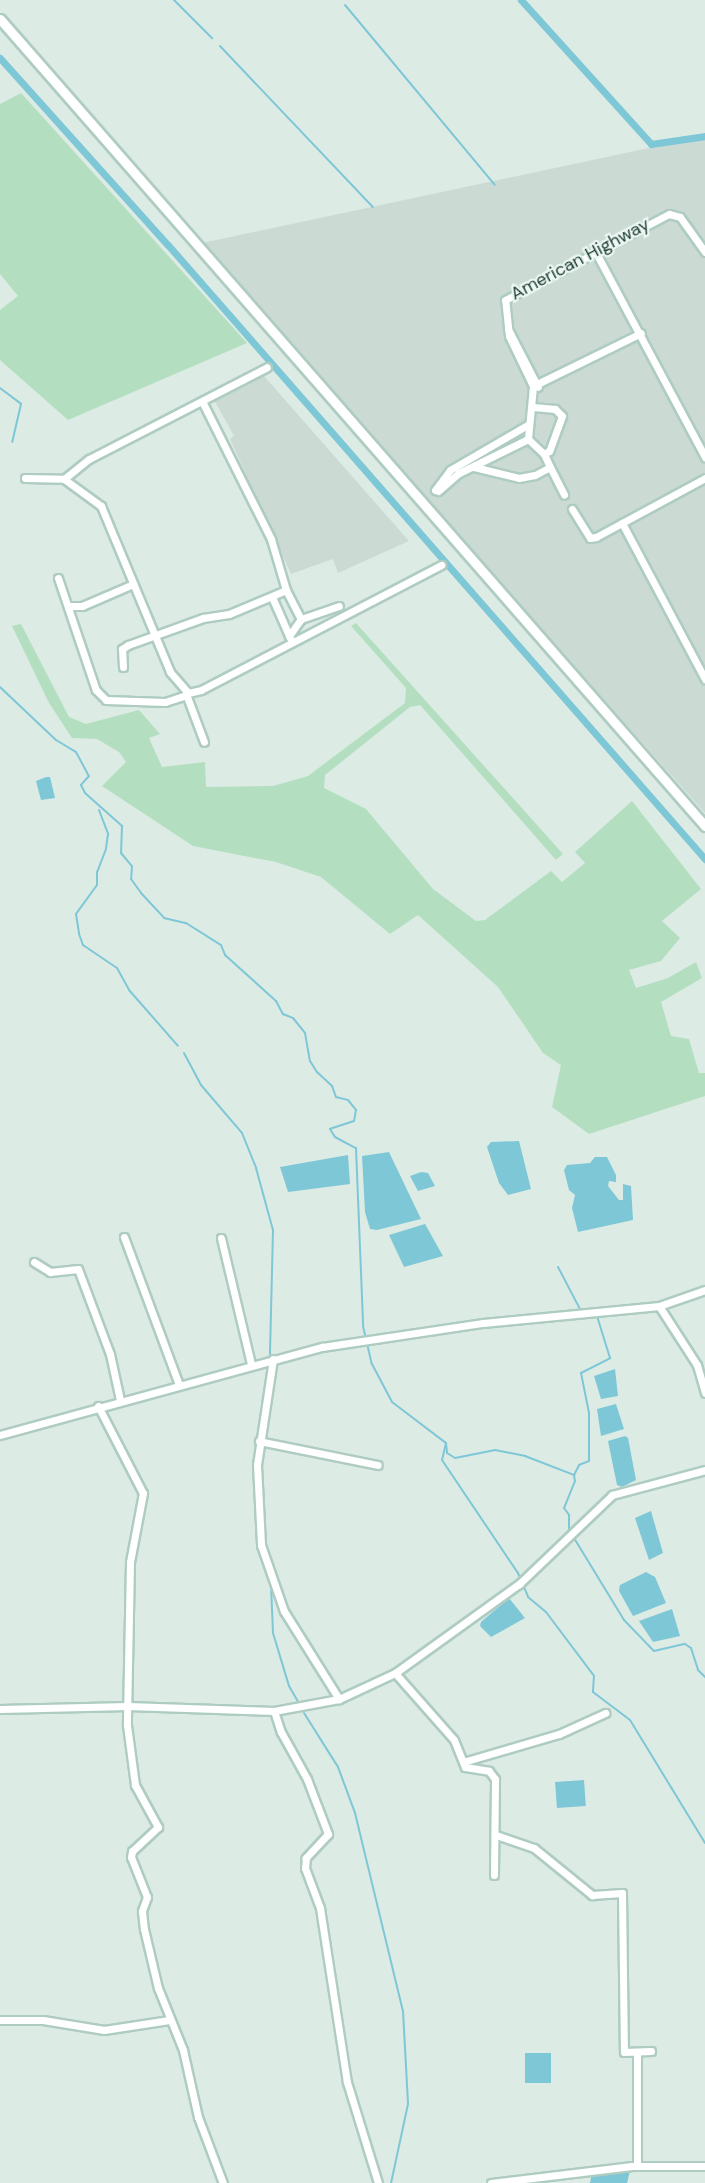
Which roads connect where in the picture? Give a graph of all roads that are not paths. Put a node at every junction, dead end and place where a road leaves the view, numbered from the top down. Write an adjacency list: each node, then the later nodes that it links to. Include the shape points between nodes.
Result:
1 (0, 19): 34 (main road)
2 (595, 251): 3 (street, American Highway, via 662,215 674,213 686,223); 4 (street); 6 (street, American Highway, via 505,300 508,329)
3 (705, 252)
4 (641, 333): 6 (street); 11 (street)
5 (267, 367): 7 (street)
6 (536, 385): 8 (street, American Highway)
7 (202, 401): 16 (street, via 89,459); 23 (street, via 271,539)
8 (532, 411): 9 (street, American Highway); 10 (street, via 555,409 562,416 549,451); 13 (street, via 529,426 450,470 437,490 450,478)
9 (528, 439): 10 (street); 13 (street)
10 (544, 454): 12 (street)
11 (705, 458)
12 (550, 466): 13 (street, via 526,478); 17 (street)
13 (474, 467)
14 (25, 478): 16 (street)
15 (705, 478): 19 (street)
16 (64, 480): 22 (street, via 100,506)
17 (564, 495)
18 (572, 509): 19 (street, via 590,538)
19 (622, 523): 31 (street)
20 (441, 565): 29 (street)
21 (58, 578): 25 (street)
22 (133, 584): 25 (street, via 82,606); 28 (street)
23 (286, 590): 24 (street); 27 (street)
24 (272, 597): 28 (street); 29 (street)
25 (69, 606): 32 (street, via 96,690 106,700 165,702)
26 (339, 606): 27 (street)
27 (301, 619): 29 (street)
28 (154, 635): 30 (street, via 122,649); 32 (street, via 175,681)
29 (291, 639): 32 (street)
30 (123, 667)
31 (705, 679)
32 (186, 694): 33 (street)
33 (204, 742)
34 (705, 826)
35 (124, 1238): 42 (street)
36 (220, 1238): 41 (street)
37 (34, 1262): 44 (street, via 50,1272 78,1269 110,1354)
38 (705, 1290): 39 (street)
39 (659, 1306): 40 (street, via 365,1339); 43 (street, via 697,1365)
40 (273, 1359): 41 (street); 47 (street)
41 (251, 1364): 42 (street)
42 (179, 1384): 44 (street)
43 (705, 1393)
44 (120, 1400): 45 (street)
45 (98, 1406): 46 (street); 53 (street, via 143,1493 130,1563)
46 (0, 1435)
47 (259, 1441): 48 (street); 52 (street, via 263,1555 296,1633)
48 (378, 1465)
49 (704, 1470): 50 (street); 51 (street, via 612,1495 519,1584)
50 (705, 1479)
51 (395, 1673): 52 (street); 57 (street, via 454,1740)
52 (339, 1699): 55 (street)
53 (128, 1706): 54 (street); 55 (street); 61 (street, via 135,1785 158,1827 132,1851 131,1857 147,1897 142,1911 144,1929)
54 (0, 1708)
55 (274, 1711): 67 (street, via 328,1834 306,1858 305,1868 320,1908 347,2082)
56 (605, 1713): 57 (street, via 559,1734)
57 (463, 1762): 58 (street, via 465,1767 489,1771 495,1779)
58 (496, 1835): 59 (street); 63 (street, via 534,1848 592,1895 622,1893 624,2052)
59 (494, 1875)
60 (0, 2020): 61 (street, via 43,2020 104,2030)
61 (169, 2020): 66 (street, via 183,2050 198,2117)
62 (651, 2051): 63 (street)
63 (636, 2052): 64 (street)
64 (637, 2166): 65 (street); 68 (street)
65 (705, 2166)
66 (223, 2183)
67 (378, 2183)
68 (491, 2183)

